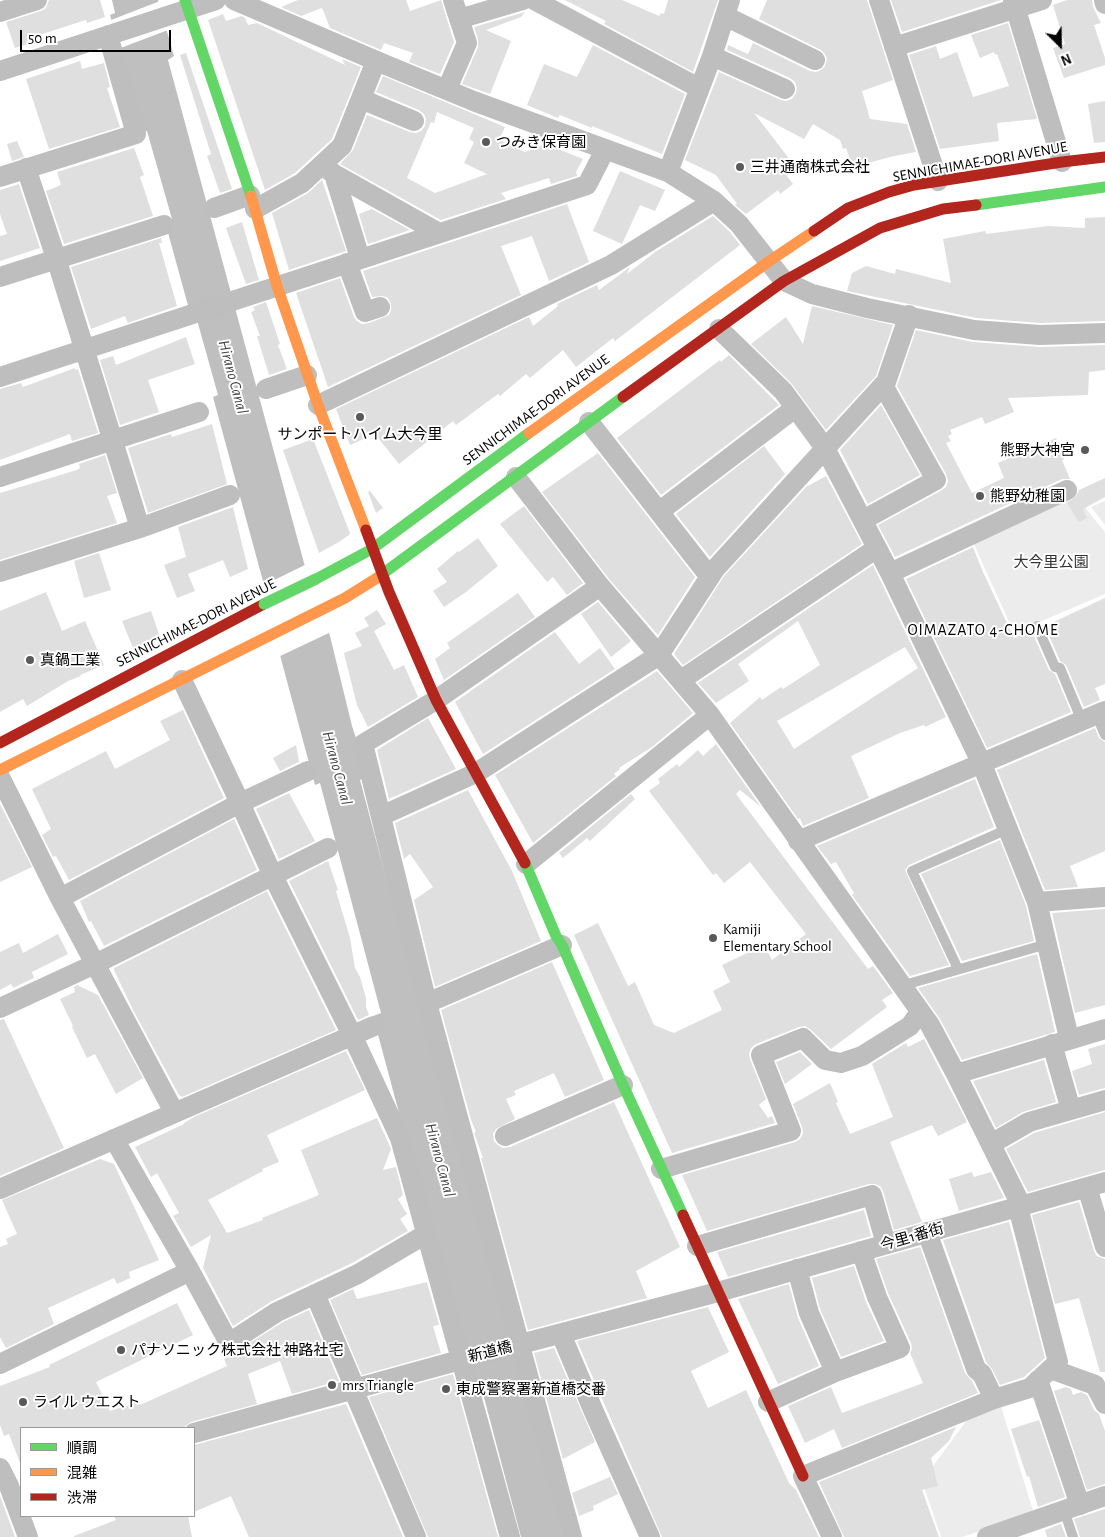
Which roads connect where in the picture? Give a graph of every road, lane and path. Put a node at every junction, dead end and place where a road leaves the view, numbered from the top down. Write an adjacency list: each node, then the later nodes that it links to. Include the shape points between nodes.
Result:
1 (37, 0): 14 (street)
2 (216, 0): 11 (street)
3 (523, 0): 13 (street)
4 (534, 0): 21 (street)
5 (879, 0): 16 (street)
6 (1042, 0): 9 (street)
7 (1104, 0): 10 (street)
8 (246, 2): 19 (street)
9 (1014, 4): 16 (street); 28 (street)
10 (1105, 4)
11 (187, 5): 15 (street, via 164,17); 36 (main road)
12 (728, 8): 17 (street); 18 (street)
13 (456, 9): 23 (street, via 467,43)
14 (0, 12)
15 (111, 34): 20 (street); 29 (street, via 136,134)
16 (894, 47): 33 (street)
17 (712, 56): 21 (street); 22 (street)
18 (815, 60)
19 (376, 61): 23 (street); 24 (street)
20 (0, 71)
21 (699, 88): 31 (street)
22 (785, 88)
23 (447, 89): 26 (street)
24 (361, 100): 25 (street); 30 (street)
25 (414, 121)
26 (605, 150): 31 (street); 39 (street, via 587,185)
27 (1105, 157): 28 (main road, SENNICHIMAE-DORI AVENUE)
28 (1062, 162): 33 (main road, SENNICHIMAE-DORI AVENUE)
29 (26, 168): 32 (street); 40 (street)
30 (328, 170): 36 (street); 39 (street); 41 (street)
31 (668, 172): 35 (street)
32 (0, 177)
33 (938, 181): 42 (main road, SENNICHIMAE-DORI AVENUE, via 889,192 848,208)
34 (1105, 187): 44 (main road, via 943,209 880,228)
35 (714, 201): 42 (street, via 739,224); 55 (street, via 611,265)
36 (252, 202): 37 (street); 45 (main road)
37 (214, 208)
38 (164, 225): 40 (street)
39 (439, 233): 41 (street)
40 (56, 258): 43 (street); 50 (street)
41 (354, 261): 45 (street); 46 (street, via 365,312)
42 (768, 262): 44 (street); 69 (main road, SENNICHIMAE-DORI AVENUE)
43 (0, 276)
44 (784, 282): 47 (street, via 812,294); 48 (main road)
45 (277, 286): 50 (street); 51 (main road)
46 (380, 307)
47 (909, 315): 49 (street, via 974,330 1040,335); 53 (street)
48 (719, 329): 56 (street); 58 (main road)
49 (1105, 333)
50 (84, 350): 52 (street); 59 (street)
51 (307, 375): 54 (street); 55 (main road)
52 (0, 377)
53 (883, 385): 60 (street); 66 (street, via 936,480)
54 (266, 389)
55 (318, 405): 69 (main road)
56 (795, 408): 60 (street); 65 (street)
57 (199, 412): 59 (street)
58 (589, 422): 62 (main road); 65 (street)
59 (111, 441): 61 (street); 67 (street)
60 (825, 448): 66 (street); 73 (street)
61 (0, 477)
62 (516, 477): 72 (main road); 74 (street)
63 (1067, 490): 71 (street)
64 (230, 495): 67 (street)
65 (660, 511): 73 (street)
66 (863, 520): 68 (street)
67 (140, 528): 70 (street)
68 (877, 548): 71 (street); 78 (street)
69 (372, 549): 72 (main road); 83 (main road, SENNICHIMAE-DORI AVENUE, bridge)
70 (0, 572)
71 (890, 573): 84 (street)
72 (382, 575): 77 (main road, via 325,609); 79 (main road)
73 (710, 577): 76 (street)
74 (600, 586): 76 (street); 79 (street)
75 (1037, 626): 81 (lane, via 1055,667 1060,668)
76 (659, 655): 78 (street); 87 (street)
77 (182, 680): 85 (main road); 89 (street)
78 (681, 680): 80 (street)
79 (436, 700): 87 (main road); 90 (street, via 363,744)
80 (710, 715): 92 (street); 94 (street)
81 (1094, 715): 82 (lane); 84 (street)
82 (1105, 735)
83 (0, 743)
84 (981, 762): 91 (street); 92 (street)
85 (0, 770)
86 (308, 770): 89 (street)
87 (476, 773): 90 (street); 94 (main road)
88 (0, 777): 97 (street)
89 (240, 802): 95 (street); 97 (street)
90 (381, 816): 104 (street)
91 (1008, 829): 98 (street); 102 (lane, via 912,871)
92 (798, 841): 103 (street)
93 (328, 848): 95 (street)
94 (526, 864): 100 (main road)
95 (273, 876): 101 (street); 109 (street)
96 (1105, 897): 98 (street)
97 (60, 898): 101 (street)
98 (1037, 902): 99 (street)
99 (1047, 944): 102 (lane); 110 (street)
100 (562, 945): 104 (street); 112 (main road)
101 (95, 964): 105 (street); 115 (street)
102 (958, 969): 103 (lane)
103 (901, 986): 106 (street)
104 (427, 1003): 134 (street)
105 (0, 1008)
106 (920, 1012): 111 (street); 119 (street, via 910,1026 862,1056 841,1063 825,1060 803,1038 761,1055 791,1131)
107 (374, 1026): 109 (street)
108 (1105, 1028): 110 (street)
109 (352, 1035): 115 (street); 124 (street, via 400,1138)
110 (1060, 1041): 111 (street); 114 (street)
111 (956, 1074): 118 (street)
112 (623, 1085): 116 (street); 119 (main road)
113 (1105, 1100): 114 (street)
114 (1071, 1110): 118 (street, via 1029,1122)
115 (174, 1112): 117 (street)
116 (506, 1136)
117 (114, 1139): 121 (street); 130 (street)
118 (991, 1144): 122 (street)
119 (661, 1169): 126 (main road)
120 (1096, 1184): 122 (street, 今里1番街); 127 (street)
121 (0, 1189)
122 (1020, 1206): 123 (street, 今里1番街); 138 (street, via 1058,1362)
123 (927, 1232): 125 (street, 今里1番街); 140 (street, via 976,1369 982,1374)
124 (426, 1234): 132 (street, via 358,1274); 135 (street)
125 (886, 1244): 126 (street, via 872,1195); 128 (street, 今里1番街)
126 (697, 1246): 131 (main road)
127 (1105, 1247)
128 (861, 1251): 129 (street, 今里1番街); 137 (street, via 900,1348)
129 (797, 1269): 131 (street, 今里1番街); 137 (street, via 809,1313)
130 (190, 1271): 132 (street, via 229,1343 277,1312); 136 (street)
131 (718, 1292): 133 (street, 今里1番街); 141 (main road)
132 (315, 1294): 139 (street)
133 (560, 1334): 134 (street, 新道橋); 154 (street)
134 (519, 1345): 135 (street, 新道橋); 153 (street)
135 (460, 1360): 139 (street, 新道橋); 152 (street)
136 (0, 1364)
137 (834, 1372): 141 (street)
138 (1044, 1375): 140 (street, via 1030,1388); 142 (street, via 1095,1385); 147 (street)
139 (354, 1388): 143 (street, 新道橋); 151 (street)
140 (994, 1399): 144 (street)
141 (768, 1402): 144 (main road)
142 (1105, 1404)
143 (195, 1433)
144 (803, 1476): 155 (street)
145 (8, 1481): 148 (street)
146 (1105, 1496): 147 (street)
147 (1072, 1508): 156 (street); 157 (lane)
148 (20, 1515)
149 (21, 1517): 150 (street)
150 (28, 1537)
151 (416, 1537)
152 (510, 1537)
153 (572, 1537)
154 (650, 1537)
155 (832, 1537)
156 (987, 1537)
157 (1073, 1537)

